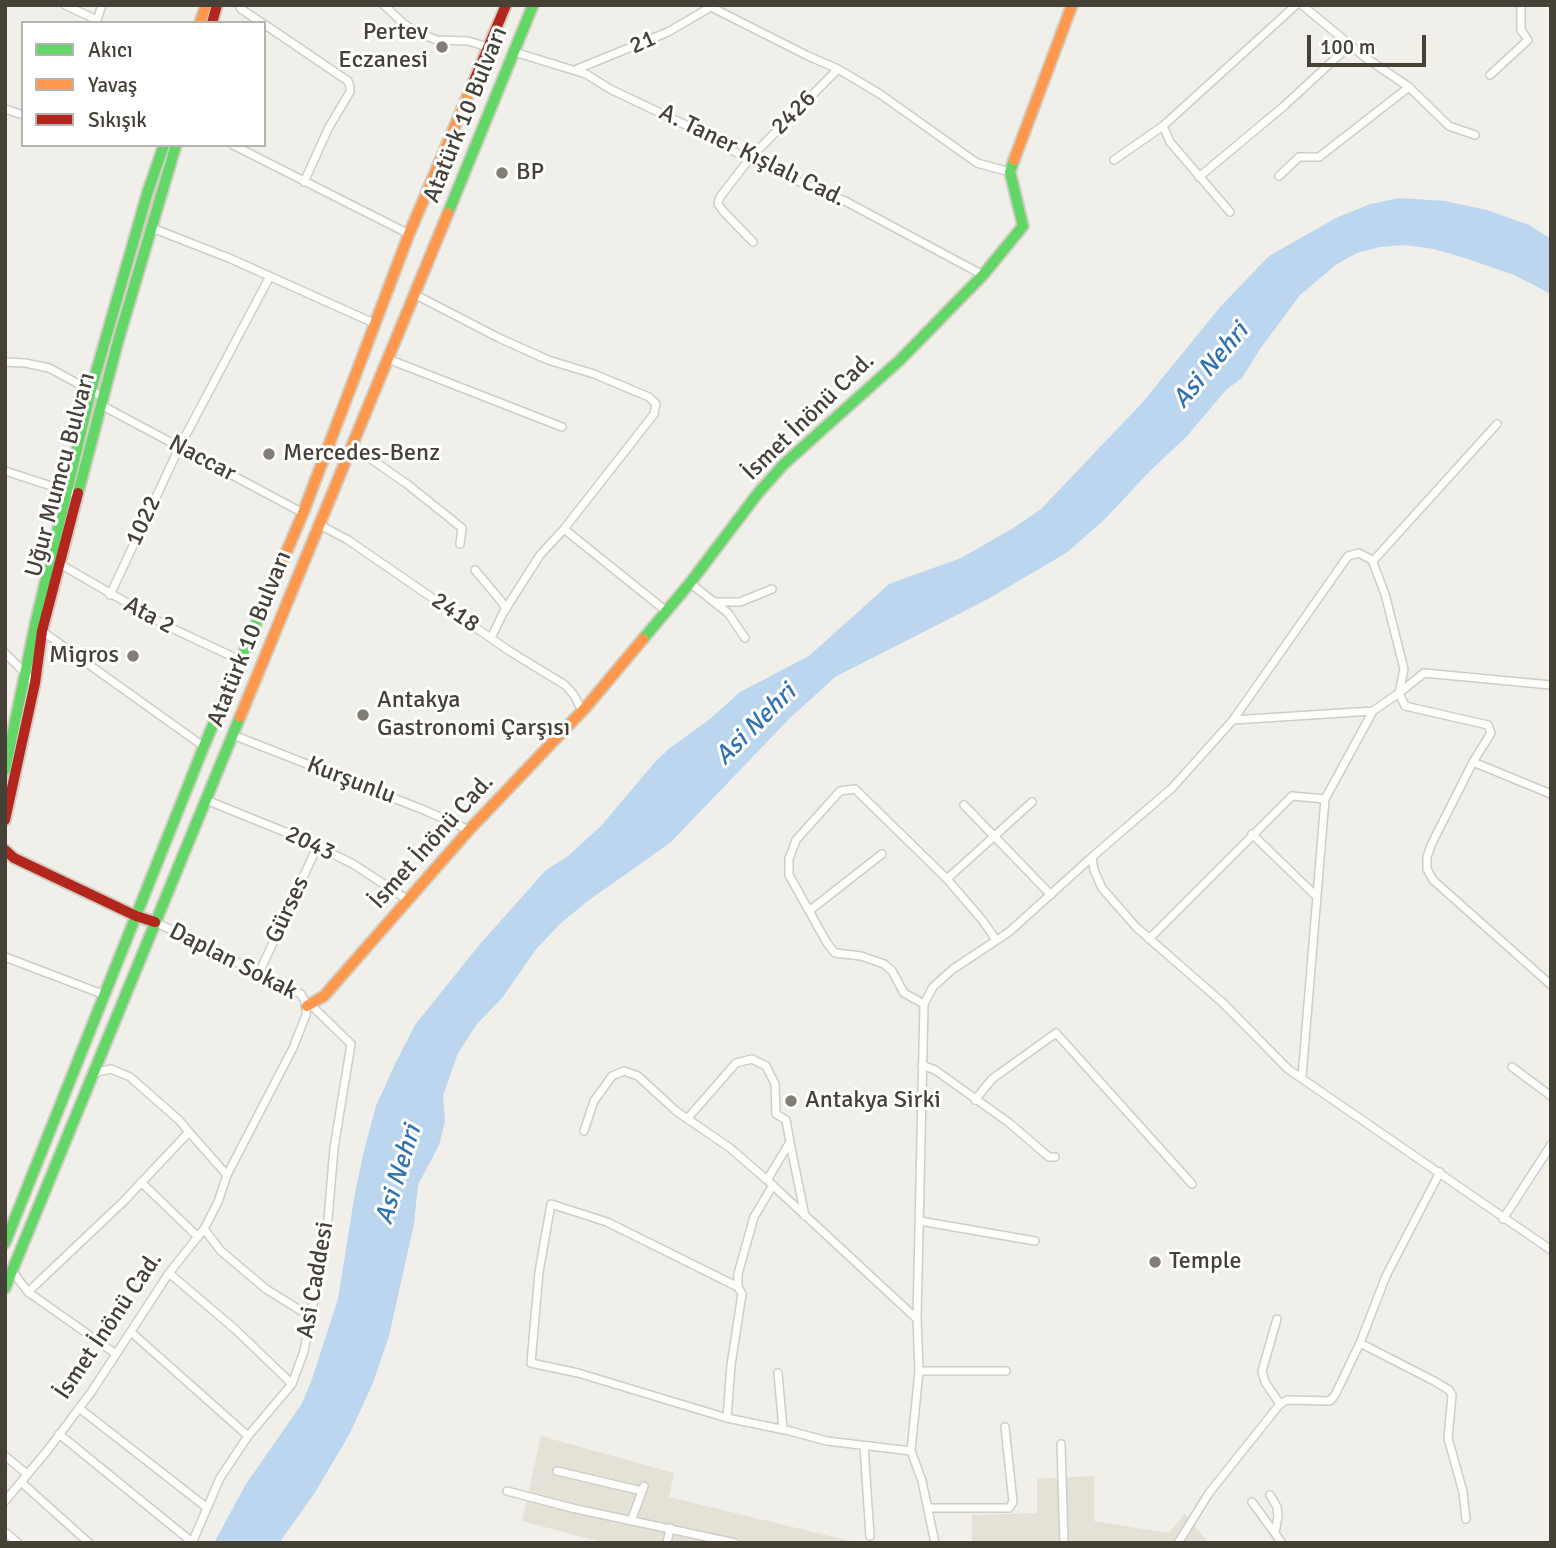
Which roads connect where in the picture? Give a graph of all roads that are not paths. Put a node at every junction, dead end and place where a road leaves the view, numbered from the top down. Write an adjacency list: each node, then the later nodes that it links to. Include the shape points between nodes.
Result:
1 (65, 5): 12 (street)
2 (102, 5): 12 (street)
3 (239, 5): 13 (street)
4 (384, 5): 16 (street, via 418,33)
5 (506, 5): 16 (main road, Atatürk 10 Bulvarı)
6 (533, 5): 17 (main road, Atatürk 10 Bulvarı)
7 (1072, 5): 29 (main road)
8 (1296, 5): 22 (street)
9 (1303, 5): 15 (street)
10 (1521, 5): 20 (street, via 1521,30 1528,40)
11 (708, 7): 18 (street); 19 (street, 21, via 668,32)
12 (97, 21)
13 (259, 21)
14 (266, 26): 32 (street, via 350,86)
15 (1350, 45): 21 (street); 31 (street)
16 (488, 47): 35 (main road, Atatürk 10 Bulvarı)
17 (514, 52): 19 (street, A. Taner Kışlalı Cad.); 39 (main road, Atatürk 10 Bulvarı)
18 (838, 69): 27 (street, 2426); 29 (street, via 976,163)
19 (574, 71): 27 (street, A. Taner Kışlalı Cad.)
20 (1490, 75)
21 (1409, 86): 23 (street, via 1449,126); 30 (street, via 1320,157 1299,157)
22 (1163, 127): 28 (street); 31 (street)
23 (1475, 135)
24 (163, 147): 43 (main road, Uğur Mumcu Bulvarı)
25 (175, 147): 34 (main road, Uğur Mumcu Bulvarı)
26 (237, 147): 32 (street)
27 (750, 158): 36 (street, 2426, via 718,204); 37 (street, A. Taner Kışlalı Cad., via 845,201)
28 (1114, 160)
29 (1010, 172): 37 (main road, İsmet İnönü Cad., via 1023,226)
30 (1279, 176)
31 (1199, 177): 33 (street)
32 (304, 182): 35 (street)
33 (1230, 212)
34 (152, 228): 38 (street); 44 (main road, Uğur Mumcu Bulvarı)
35 (409, 234): 40 (main road, Atatürk 10 Bulvarı)
36 (753, 242)
37 (983, 275): 58 (main road, İsmet İnönü Cad., via 900,360 784,464)
38 (269, 278): 40 (street); 48 (street, 1022)
39 (414, 295): 41 (main road, Atatürk 10 Bulvarı); 53 (street, via 499,338 649,397 656,404 654,414)
40 (376, 324): 51 (main road, Atatürk 10 Bulvarı)
41 (388, 359): 46 (street); 47 (main road, Atatürk 10 Bulvarı)
42 (5, 362): 43 (street, Naccar, via 49,368)
43 (91, 390): 44 (street, Naccar); 50 (main road, Uğur Mumcu Bulvarı)
44 (102, 401): 48 (street, Naccar); 50 (main road, Uğur Mumcu Bulvarı)
45 (1497, 424): 55 (street)
46 (562, 427)
47 (351, 446): 52 (main road, Atatürk 10 Bulvarı); 54 (street, via 462,528)
48 (179, 447): 51 (street, Naccar); 60 (street, 1022)
49 (5, 471): 50 (street)
50 (73, 493): 56 (main road, Uğur Mumcu Bulvarı); 69 (main road, Uğur Mumcu Bulvarı)
51 (303, 513): 68 (main road, Atatürk 10 Bulvarı)
52 (319, 525): 65 (street, 2418); 76 (main road, Atatürk 10 Bulvarı)
53 (564, 528): 62 (street, via 540,555); 63 (street)
54 (460, 544)
55 (1373, 561): 72 (street, via 1404,669); 75 (street, via 1362,554 1348,555)
56 (60, 564): 60 (street, Ata 2); 64 (main road, Uğur Mumcu Bulvarı)
57 (475, 570): 62 (street)
58 (690, 583): 61 (street); 63 (main road, İsmet İnönü Cad.)
59 (772, 589): 61 (street, via 740,602)
60 (110, 595): 68 (street, Ata 2)
61 (714, 602): 66 (street)
62 (506, 609): 65 (street)
63 (666, 611): 73 (main road, İsmet İnönü Cad.)
64 (42, 631): 70 (main road, Uğur Mumcu Bulvarı); 77 (street)
65 (491, 638): 73 (street, 2418, via 565,685)
66 (745, 638)
67 (5, 653): 69 (street)
68 (242, 661): 77 (main road, Atatürk 10 Bulvarı)
69 (25, 673): 70 (street); 78 (main road, Uğur Mumcu Bulvarı)
70 (34, 683): 78 (main road, Uğur Mumcu Bulvarı)
71 (1551, 685): 72 (street, via 1424,673)
72 (1399, 694): 74 (street); 79 (street, via 1405,706 1488,725 1491,733)
73 (582, 711): 87 (main road, İsmet İnönü Cad.)
74 (1373, 711): 75 (street); 82 (street)
75 (1233, 720): 93 (street, via 1172,788)
76 (233, 735): 83 (main road, Atatürk 10 Bulvarı); 87 (street, Kurşunlu)
77 (204, 746): 99 (main road, Atatürk 10 Bulvarı)
78 (11, 747): 80 (main road, Uğur Mumcu Bulvarı); 86 (main road, Uğur Mumcu Bulvarı)
79 (1473, 762): 81 (street); 105 (street, via 1432,843 1427,869 1433,880)
80 (5, 770)
81 (1551, 794)
82 (1325, 799): 88 (street, via 1292,796); 96 (street)
83 (206, 800): 90 (street, 2043); 100 (main road, Atatürk 10 Bulvarı)
84 (1032, 802): 89 (street)
85 (964, 805): 89 (street)
86 (5, 820)
87 (469, 830): 97 (main road, İsmet İnönü Cad.)
88 (1252, 834): 96 (street); 101 (street)
89 (995, 837): 94 (street); 95 (street)
90 (317, 847): 97 (street, 2043); 104 (street, Gürses)
91 (5, 850): 99 (main road)
92 (881, 854): 98 (street)
93 (1092, 857): 95 (street); 101 (street, via 1102,888)
94 (947, 879): 98 (street, via 855,789 848,788 821,810 791,851 789,875); 102 (street)
95 (1051, 895): 102 (street)
96 (1316, 896): 112 (street)
97 (408, 900): 108 (main road, İsmet İnönü Cad., via 324,996)
98 (808, 912): 107 (street, via 835,953 884,964 904,993)
99 (136, 916): 100 (main road); 106 (main road, Atatürk 10 Bulvarı)
100 (155, 922): 104 (street, Daplan Sokak); 111 (main road, Atatürk 10 Bulvarı)
101 (1149, 939): 112 (street)
102 (996, 940): 107 (street, via 953,969 933,987)
103 (5, 957): 106 (street)
104 (259, 973): 108 (street, Daplan Sokak, via 300,994)
105 (1551, 985)
106 (105, 995): 132 (main road, Atatürk 10 Bulvarı)
107 (924, 1003): 109 (street)
108 (309, 1005): 122 (street, İsmet İnönü Cad., via 293,1048); 139 (street, Asi Caddesi, via 351,1044)
109 (922, 1065): 114 (street); 128 (street)
110 (1512, 1067): 113 (street)
111 (94, 1073): 117 (street, via 111,1069 130,1077); 134 (main road, Atatürk 10 Bulvarı)
112 (1302, 1077): 121 (street)
113 (1551, 1096)
114 (975, 1100): 120 (street); 125 (street, via 992,1079 1056,1033)
115 (687, 1119): 116 (street, via 643,1079 624,1071 612,1076 598,1095); 118 (street, via 736,1063 752,1059 766,1066 775,1084 776,1114 786,1120); 124 (street)
116 (584, 1131)
117 (189, 1132): 122 (street); 123 (street)
118 (790, 1142): 124 (street); 126 (street)
119 (1551, 1145): 127 (street)
120 (1055, 1157)
121 (1440, 1172): 127 (street); 143 (street, via 1387,1276)
122 (227, 1175): 129 (street, İsmet İnönü Cad.)
123 (141, 1182): 130 (street); 138 (street)
124 (770, 1183): 126 (street); 136 (street, via 754,1217)
125 (1192, 1184)
126 (805, 1216): 140 (street)
127 (1503, 1219): 133 (street)
128 (920, 1221): 131 (street); 140 (street)
129 (204, 1229): 130 (street, İsmet İnönü Cad.); 139 (street, via 221,1251 266,1289)
130 (198, 1237): 135 (street, İsmet İnönü Cad.)
131 (1035, 1241)
132 (5, 1243)
133 (1551, 1250)
134 (11, 1270): 137 (main road, Atatürk 10 Bulvarı); 138 (street)
135 (169, 1273): 142 (street, İsmet İnönü Cad.); 148 (street)
136 (738, 1287): 151 (street, via 742,1294); 151 (street, via 607,1222 551,1204 538,1272 531,1363)
137 (5, 1288)
138 (28, 1293): 144 (street)
139 (311, 1317): 148 (street, Asi Caddesi)
140 (917, 1319): 145 (street)
141 (1277, 1319): 149 (street, via 1262,1371)
142 (131, 1332): 144 (street, İsmet İnönü Cad.); 155 (street)
143 (1360, 1343): 149 (street, via 1330,1401 1287,1400); 169 (street, via 1449,1390 1448,1438)
144 (116, 1354): 150 (street, İsmet İnönü Cad.)
145 (919, 1371): 146 (street); 158 (street)
146 (1006, 1371)
147 (778, 1373): 153 (street)
148 (292, 1384): 155 (street, Asi Caddesi)
149 (1280, 1404): 182 (street, via 1209,1493)
150 (79, 1408): 154 (street, İsmet İnönü Cad.); 167 (street)
151 (727, 1418): 153 (street)
152 (1005, 1427): 168 (street, via 1013,1502 1009,1508)
153 (783, 1429): 157 (street)
154 (59, 1434): 161 (street, İsmet İnönü Cad.); 175 (street)
155 (248, 1436): 167 (street, Asi Caddesi)
156 (1061, 1444): 181 (street)
157 (863, 1446): 158 (street); 174 (street)
158 (911, 1451): 168 (street)
159 (5, 1456): 161 (street)
160 (557, 1471): 170 (street, via 643,1489)
161 (27, 1474): 162 (street, İsmet İnönü Cad.)
162 (20, 1482): 165 (street, İsmet İnönü Cad.); 177 (street)
163 (507, 1491): 170 (street)
164 (1270, 1495): 173 (street, via 1278,1516)
165 (5, 1501)
166 (1252, 1502): 173 (street)
167 (206, 1507): 175 (street, Asi Caddesi)
168 (928, 1508): 180 (street)
169 (1466, 1519)
170 (631, 1521): 171 (street)
171 (670, 1528): 178 (street); 179 (street)
172 (5, 1532): 176 (street)
173 (1275, 1533): 183 (street)
174 (870, 1535)
175 (192, 1542)
176 (18, 1543)
177 (89, 1543)
178 (667, 1543)
179 (736, 1543)
180 (935, 1543)
181 (1063, 1543)
182 (1178, 1543)
183 (1282, 1543)

